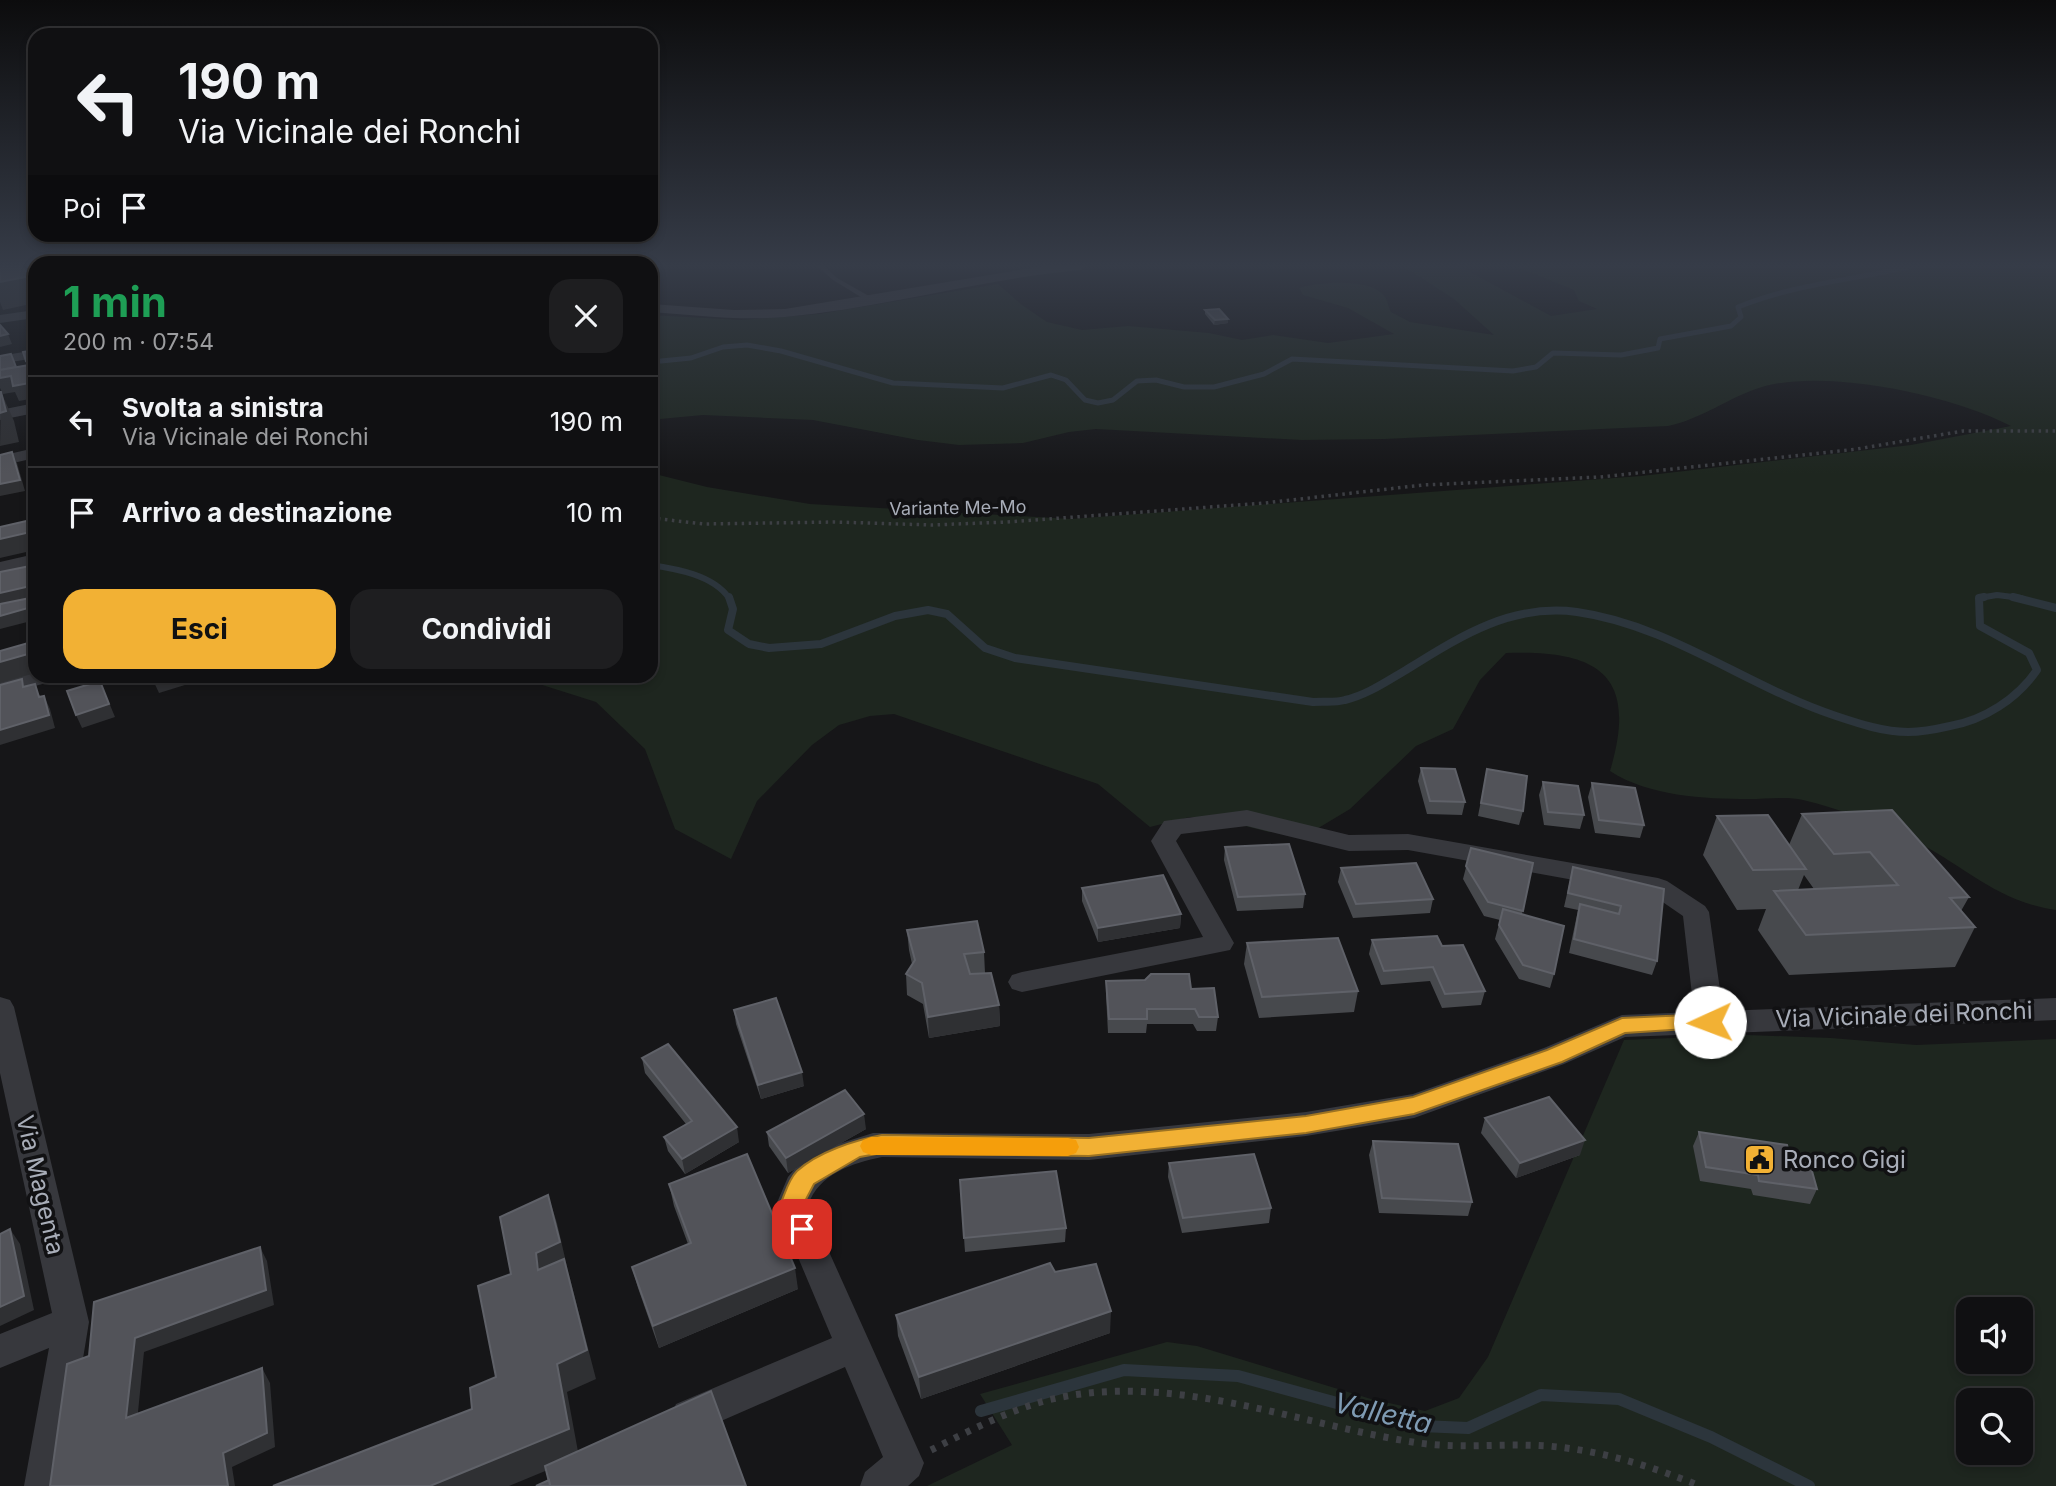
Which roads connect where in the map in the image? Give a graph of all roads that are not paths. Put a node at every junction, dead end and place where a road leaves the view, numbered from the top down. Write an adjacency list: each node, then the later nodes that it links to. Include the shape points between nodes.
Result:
1 (28, 355): 2 (street)
2 (0, 360)
3 (28, 409): 4 (street)
4 (0, 415)
5 (28, 455): 6 (street)
6 (0, 461)
7 (28, 562): 8 (street)
8 (0, 568)
9 (28, 681): 10 (street)
10 (0, 689)
11 (1022, 982): 14 (street, via 1220,943 1163,841 1173,827 1247,818 1349,843 1408,842 1658,887 1696,912)
12 (0, 1007): 15 (street, Via Magenta)
13 (2056, 1009): 14 (street, Via Vicinale dei Ronchi)
14 (1710, 1022): 16 (street, Via Vicinale dei Ronchi, via 1622,1026 1554,1056 1414,1106 1306,1124 1089,1147 882,1144 855,1149 806,1177 792,1205)
15 (71, 1322): 17 (street); 20 (street, Via Magenta)
16 (855, 1345): 18 (street); 19 (street, Via Vicinale dei Ronchi)
17 (0, 1351)
18 (665, 1429)
19 (892, 1474)
20 (43, 1486)

